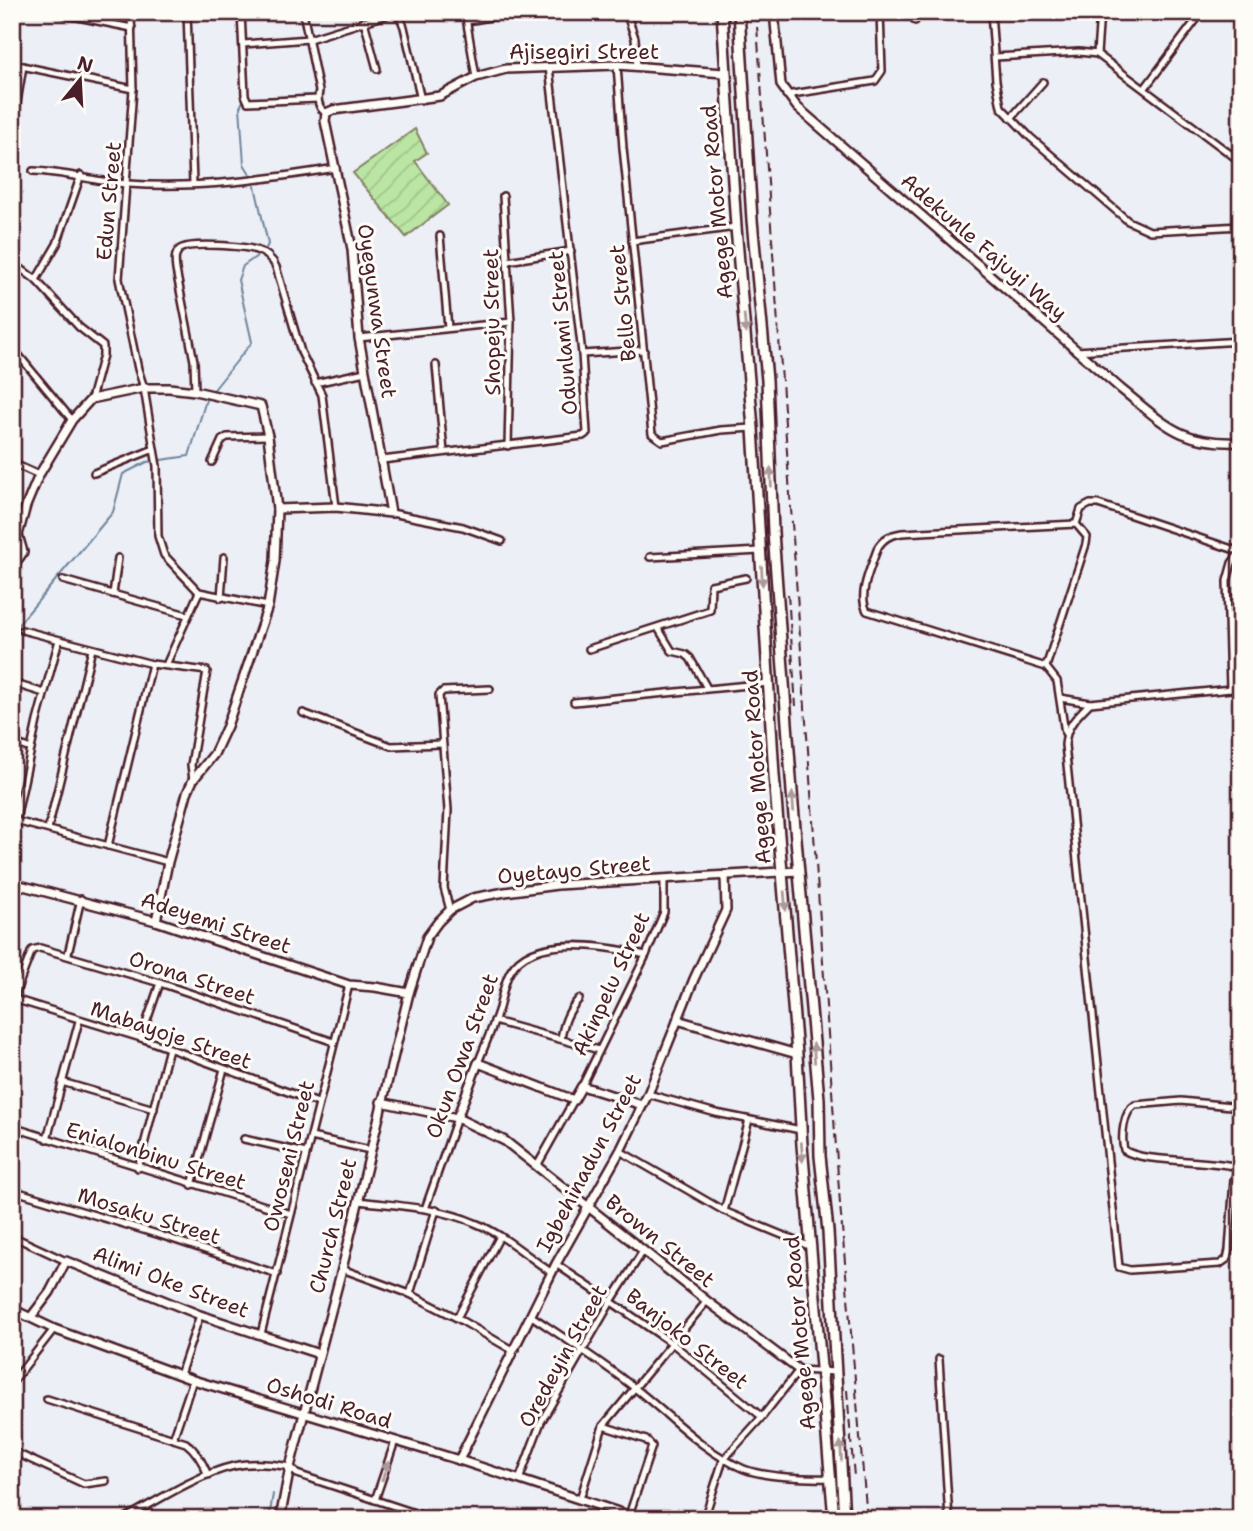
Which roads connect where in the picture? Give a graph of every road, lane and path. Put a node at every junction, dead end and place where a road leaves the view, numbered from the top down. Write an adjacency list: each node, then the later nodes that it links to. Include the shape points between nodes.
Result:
1 (53, 12): 19 (street)
2 (131, 12): 24 (street, Edun Street)
3 (187, 12): 51 (street)
4 (242, 12): 26 (street)
5 (303, 12): 25 (street)
6 (397, 12): 23 (street); 42 (street)
7 (465, 12): 21 (street)
8 (520, 12): 21 (street)
9 (626, 12): 33 (street, via 635,38)
10 (722, 12): 35 (highway, Agege Motor Road)
11 (739, 12): 136 (highway, Agege Motor Road, one-way to 11)
12 (774, 12): 40 (street, via 780,78)
13 (880, 12): 40 (street, via 882,71 875,81)
14 (915, 12): 22 (street)
15 (991, 12): 28 (street)
16 (1100, 12): 27 (street)
17 (1202, 12): 38 (street)
18 (1230, 12): 20 (street)
19 (71, 14): 24 (street)
20 (1241, 20)
21 (467, 21): 36 (street)
22 (915, 21)
23 (364, 22): 25 (street); 34 (street)
24 (132, 28): 39 (street, Edun Street)
25 (309, 39): 26 (street); 41 (street)
26 (243, 44): 41 (street, via 248,102)
27 (1097, 54): 28 (street); 38 (street)
28 (995, 57): 44 (street, via 1001,107)
29 (12, 64): 31 (street)
30 (617, 65): 32 (street, Ajisegiri Street); 33 (street, Ajisegiri Street); 56 (street, Bello Street)
31 (23, 66): 39 (street); 45 (street)
32 (549, 66): 36 (street, Ajisegiri Street, via 495,70); 57 (street, Odunlami Street)
33 (637, 66): 35 (street, Ajisegiri Street)
34 (377, 69)
35 (724, 73): 54 (highway, Agege Motor Road)
36 (476, 77): 42 (street, Ajisegiri Street, via 456,90)
37 (1043, 82): 44 (street)
38 (1145, 88): 46 (street)
39 (133, 89): 50 (street, Edun Street)
40 (786, 95): 67 (street, Adekunle Fajuyi Way)
41 (317, 99): 43 (street)
42 (421, 100): 43 (street, Ajisegiri Street)
43 (326, 113): 47 (street, Oyegunwa Street)
44 (1011, 118): 53 (street, via 1140,228)
45 (12, 133)
46 (1241, 163)
47 (336, 168): 51 (street, via 257,181); 63 (street, Oyegunwa Street, via 352,249)
48 (33, 171): 49 (street)
49 (81, 176): 50 (street); 60 (street, via 57,244)
50 (128, 184): 51 (street); 72 (street, Edun Street, via 118,279)
51 (193, 184)
52 (503, 196): 58 (street, Shopeju Street)
53 (1241, 226)
54 (736, 228): 56 (street); 76 (highway, Agege Motor Road, one-way to 76)
55 (440, 236): 62 (street)
56 (632, 241): 66 (street, Bello Street)
57 (571, 251): 58 (street); 68 (street, Odunlami Street)
58 (507, 261): 61 (street, Shopeju Street)
59 (12, 262): 60 (street)
60 (36, 280): 74 (street, via 103,346)
61 (511, 322): 62 (street); 79 (street, Shopeju Street)
62 (448, 328): 63 (street)
63 (359, 338): 70 (street, Oyegunwa Street)
64 (1241, 341): 67 (street)
65 (12, 348): 75 (street)
66 (644, 350): 68 (street); 76 (street, Bello Street, via 652,434 657,438 662,441)
67 (1076, 351): 78 (street, Adekunle Fajuyi Way, via 1176,431 1207,442)
68 (582, 355): 79 (street, Odunlami Street, via 587,433)
69 (436, 365): 81 (street)
70 (365, 372): 71 (street); 82 (street, Oyegunwa Street)
71 (315, 383): 73 (street, via 268,255 248,248 187,246 179,250 175,261 194,361); 87 (street, via 322,396)
72 (145, 388): 73 (street); 74 (street); 80 (street, Edun Street)
73 (195, 391): 77 (street, via 261,406)
74 (91, 399): 75 (street)
75 (72, 420): 86 (street)
76 (753, 428): 93 (highway, Agege Motor Road)
77 (268, 436): 83 (street, via 227,437 219,443); 88 (street)
78 (1241, 442)
79 (508, 446): 81 (street, Odunlami Street)
80 (155, 449): 85 (street); 101 (street, Edun Street, via 158,536 164,555)
81 (444, 452): 82 (street, Odunlami Street)
82 (382, 460): 89 (street, Oyegunwa Street)
83 (212, 462)
84 (12, 463): 86 (street)
85 (94, 473)
86 (39, 475): 91 (street)
87 (336, 507): 88 (street); 89 (street)
88 (277, 509): 104 (street)
89 (391, 513): 92 (street, via 463,527)
90 (1076, 524): 94 (street, via 1081,509 1098,504); 113 (street, via 1087,537 1086,544); 113 (street, via 889,536 878,547 862,603 867,611)
91 (15, 534): 98 (street, via 23,552)
92 (502, 541)
93 (760, 551): 96 (street); 115 (highway, Agege Motor Road, one-way to 115)
94 (1240, 552): 119 (street, via 1227,581)
95 (223, 557): 103 (street)
96 (650, 557)
97 (118, 558): 102 (street)
98 (12, 568)
99 (746, 578): 106 (street, via 711,584 710,610)
100 (63, 580): 102 (street)
101 (199, 592): 103 (street); 105 (street)
102 (113, 594): 105 (street)
103 (221, 598): 104 (street)
104 (268, 606): 129 (street, via 227,726 214,754)
105 (187, 615): 112 (street)
106 (658, 628): 110 (street); 116 (street, via 672,652 690,658)
107 (22, 630): 108 (street)
108 (58, 640): 109 (street); 120 (street)
109 (92, 649): 111 (street); 131 (street)
110 (589, 649)
111 (152, 664): 112 (street); 133 (street)
112 (166, 665): 129 (street, via 207,671 191,765)
113 (1046, 667): 121 (street, via 1057,681)
114 (12, 683): 120 (street)
115 (769, 683): 116 (street); 135 (highway, Agege Motor Road)
116 (707, 688): 122 (street)
117 (1241, 688): 119 (street)
118 (490, 689): 127 (street, via 440,692)
119 (1230, 689): 123 (street)
120 (44, 693): 128 (street)
121 (1060, 698): 123 (street); 125 (street)
122 (575, 702)
123 (1090, 704): 125 (street)
124 (303, 713): 127 (street, via 391,746)
125 (1066, 733): 182 (street, via 1119,1267 1130,1270 1224,1262 1229,1250 1234,1179)
126 (12, 742): 128 (street)
127 (442, 744): 141 (street, via 447,810 444,888)
128 (31, 749): 130 (street)
129 (193, 780): 134 (street)
130 (16, 821): 131 (street); 132 (street)
131 (48, 829): 133 (street)
132 (12, 838)
133 (108, 846): 134 (street)
134 (169, 862): 142 (street)
135 (782, 872): 136 (street, Oyetayo Street); 137 (street, Oyetayo Street); 158 (highway, Agege Motor Road, one-way to 158)
136 (799, 872): 217 (highway, Agege Motor Road, one-way to 136)
137 (725, 875): 138 (street, Oyetayo Street); 151 (street, Igbehinadun Street, via 726,910)
138 (664, 879): 141 (street, Oyetayo Street, via 505,892 473,898); 144 (street, Akinpelu Street, via 664,912)
139 (12, 883): 140 (street, Adeyemi Street)
140 (80, 899): 142 (street, Adeyemi Street); 143 (street)
141 (450, 910): 147 (street, Oyetayo Street, via 427,937)
142 (156, 920): 146 (street, Adeyemi Street)
143 (68, 954): 145 (street, Orona Street); 149 (street, Orona Street, via 40,947 32,950)
144 (646, 955): 152 (street, Okun Owa Street, via 578,945 528,954 509,972); 157 (street, Akinpelu Street)
145 (160, 983): 153 (street); 155 (street, Orona Street)
146 (349, 985): 147 (street, Adeyemi Street); 155 (street, Owoseni Street)
147 (409, 993): 165 (street, Church Street)
148 (579, 999): 154 (street, via 564,1022)
149 (13, 1000): 150 (street, Mabayoje Street)
150 (79, 1020): 153 (street, Mabayoje Street); 161 (street)
151 (677, 1020): 158 (street); 163 (street, Igbehinadun Street)
152 (495, 1021): 154 (street); 159 (street, Okun Owa Street)
153 (141, 1038): 156 (street, Mabayoje Street)
154 (561, 1038): 157 (street)
155 (334, 1042): 166 (street, Owoseni Street)
156 (169, 1048): 160 (street, Mabayoje Street); 169 (street)
157 (599, 1050): 162 (street, Akinpelu Street)
158 (797, 1054): 173 (highway, Agege Motor Road)
159 (478, 1063): 164 (street); 170 (street, Okun Owa Street)
160 (224, 1069): 166 (street, Mabayoje Street); 183 (street)
161 (62, 1082): 169 (street); 175 (street)
162 (582, 1086): 164 (street, Akinpelu Street); 167 (street)
163 (648, 1094): 167 (street, Igbehinadun Street); 171 (street)
164 (574, 1100): 180 (street)
165 (381, 1102): 170 (street, Brown Street); 177 (street, Church Street)
166 (318, 1103): 174 (street, Owoseni Street)
167 (642, 1105): 178 (street, Igbehinadun Street)
168 (1241, 1107): 182 (street, via 1181,1101 1135,1105 1127,1114 1123,1143 1124,1150 1139,1156 1225,1163)
169 (155, 1109): 181 (street)
170 (457, 1118): 180 (street, Brown Street, via 505,1142); 187 (street, Okun Owa Street)
171 (749, 1120): 173 (street); 189 (street)
172 (12, 1127): 175 (street, Enialonbinu Street)
173 (802, 1130): 193 (highway, Agege Motor Road, one-way to 193)
174 (310, 1137): 177 (street); 179 (street, Owoseni Street)
175 (47, 1139): 181 (street, Enialonbinu Street)
176 (244, 1139): 179 (street)
177 (370, 1150): 185 (street, Church Street)
178 (620, 1152): 186 (street, Igbehinadun Street); 189 (street)
179 (306, 1153): 190 (street, Owoseni Street)
180 (537, 1166): 186 (street, Brown Street)
181 (138, 1168): 183 (street, Enialonbinu Street)
182 (1241, 1169)
183 (192, 1185): 190 (street, Enialonbinu Street)
184 (12, 1190): 199 (street, Mosaku Street)
185 (358, 1201): 187 (street); 197 (street, Church Street)
186 (588, 1205): 194 (street, Brown Street); 196 (street, Igbehinadun Street)
187 (425, 1209): 188 (street)
188 (436, 1210): 192 (street); 200 (street)
189 (724, 1211): 193 (street)
190 (291, 1214): 199 (street, Owoseni Street)
191 (12, 1236): 195 (street, Alimi Oke Street)
192 (500, 1236): 198 (street); 207 (street)
193 (811, 1247): 216 (highway, Agege Motor Road)
194 (643, 1251): 201 (street, Oredeyin Street); 202 (street, Brown Street)
195 (66, 1261): 204 (street, Alimi Oke Street); 206 (street)
196 (556, 1264): 198 (street, Igbehinadun Street); 201 (street, Banjoko Street)
197 (342, 1269): 200 (street); 213 (street, Church Street)
198 (552, 1273): 205 (street, Igbehinadun Street)
199 (277, 1274): 209 (street, Owoseni Street)
200 (410, 1294): 207 (street)
201 (612, 1300): 210 (street, Banjoko Street); 212 (street, Oredeyin Street)
202 (707, 1301): 210 (street); 215 (street, Brown Street)
203 (12, 1309): 206 (street, Oshodi Road)
204 (201, 1315): 209 (street, Alimi Oke Street); 218 (street)
205 (530, 1315): 211 (street, Igbehinadun Street); 212 (street)
206 (32, 1317): 208 (street, Oshodi Road)
207 (457, 1318): 211 (street)
208 (54, 1329): 218 (street, Oshodi Road); 220 (street)
209 (261, 1334): 213 (street, Alimi Oke Street)
210 (673, 1344): 221 (street); 224 (street, Banjoko Street)
211 (512, 1350): 229 (street, Igbehinadun Street)
212 (583, 1350): 221 (street); 234 (street, Oredeyin Street, via 541,1422)
213 (319, 1354): 223 (street, Church Street)
214 (939, 1359): 249 (street)
215 (799, 1370): 216 (street); 224 (street)
216 (820, 1370): 217 (street); 233 (highway, Agege Motor Road)
217 (836, 1372): 248 (highway, Agege Motor Road, one-way to 217)
218 (180, 1375): 219 (street, Oshodi Road)
219 (193, 1380): 223 (street, Oshodi Road); 226 (street)
220 (12, 1382)
221 (634, 1388): 225 (street); 230 (street)
222 (47, 1399): 226 (street)
223 (304, 1413): 227 (street, Oshodi Road); 231 (street, Church Street)
224 (762, 1417): 230 (street)
225 (603, 1426): 236 (street); 240 (street, via 652,1446)
226 (173, 1439): 232 (street, via 192,1448)
227 (395, 1441): 229 (street, Oshodi Road); 237 (street, one-way to 227)
228 (12, 1451): 235 (street, via 84,1484)
229 (459, 1460): 234 (street, Oshodi Road)
230 (723, 1460): 233 (street, via 748,1471); 246 (street)
231 (290, 1466): 232 (street, via 237,1465); 237 (street, via 297,1474); 243 (street, Church Street)
232 (208, 1475): 242 (street)
233 (830, 1478): 247 (highway, Agege Motor Road)
234 (519, 1480): 236 (street, Oshodi Road)
235 (106, 1481)
236 (580, 1499): 240 (street, Oshodi Road)
237 (375, 1500): 238 (street)
238 (411, 1511): 244 (street); 245 (street)
239 (12, 1515): 241 (street)
240 (634, 1517)
241 (20, 1519)
242 (124, 1519)
243 (280, 1519)
244 (412, 1519)
245 (433, 1519)
246 (704, 1519)
247 (834, 1519)
248 (844, 1519)
249 (948, 1519)

